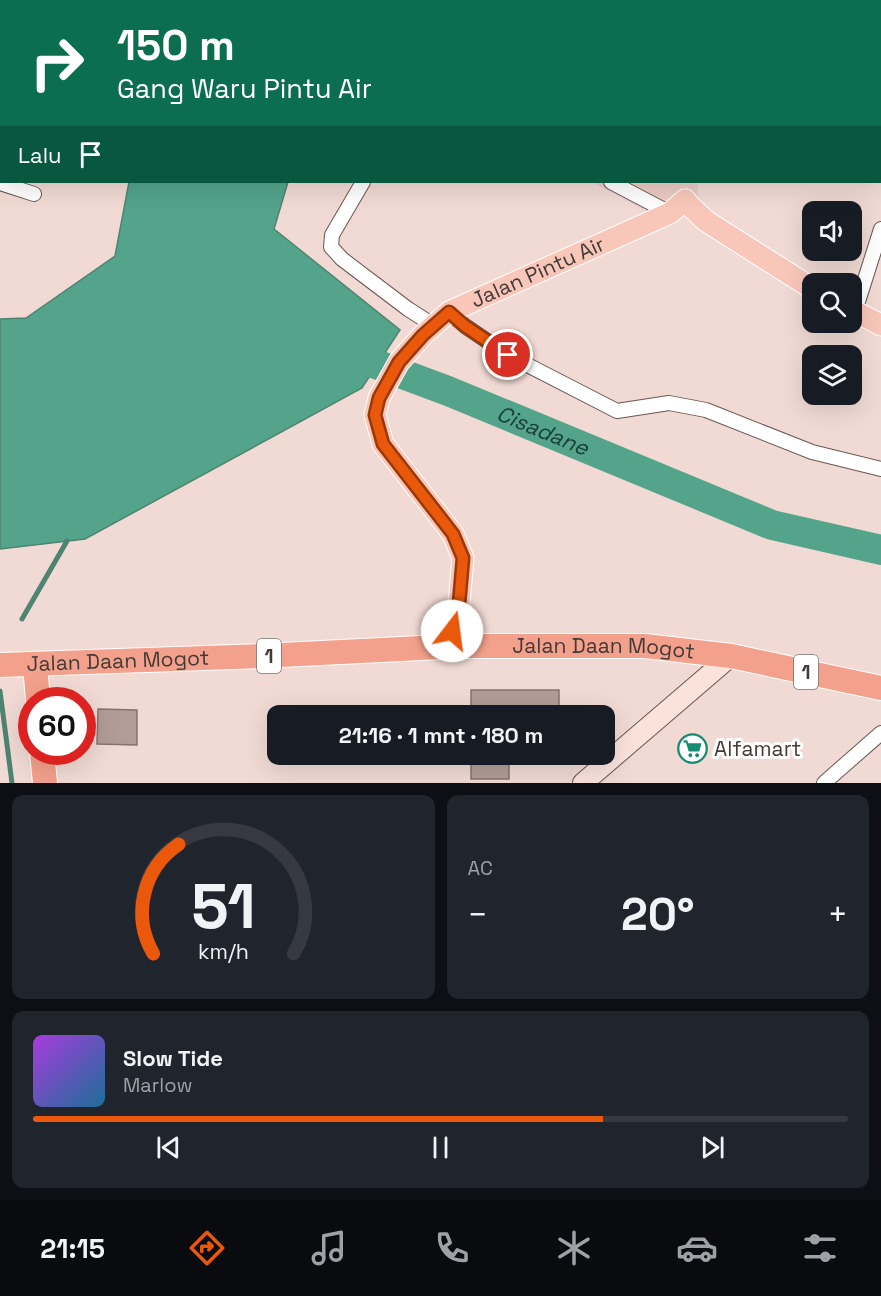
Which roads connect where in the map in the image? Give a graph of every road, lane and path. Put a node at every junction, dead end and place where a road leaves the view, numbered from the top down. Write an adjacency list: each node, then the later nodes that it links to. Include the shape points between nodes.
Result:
1 (0, 183): 4 (street)
2 (362, 183): 10 (street, via 332,235 331,247 408,309)
3 (616, 183): 5 (street)
4 (34, 194)
5 (680, 198): 7 (main road, via 706,221); 10 (main road, Jalan Pintu Air)
6 (881, 229): 8 (street)
7 (802, 282)
8 (862, 285)
9 (862, 316): 11 (main road)
10 (435, 324): 12 (street, via 465,326 508,355 616,411 669,403 706,410 812,452); 13 (main road, Jalan Pintu Air, via 399,362 379,398 375,415 383,444 453,534 463,558 458,615)
11 (881, 325)
12 (881, 469)
13 (444, 647): 15 (highway, Jalan Daan Mogot / 1, via 645,646); 16 (highway, Jalan Daan Mogot / 1)
14 (0, 648): 16 (highway, via 61,651)
15 (731, 656): 20 (highway, Jalan Daan Mogot / 1); 24 (street)
16 (93, 662): 18 (highway, Jalan Daan Mogot / 1)
17 (0, 665): 18 (highway, Jalan Daan Mogot / 1)
18 (35, 665): 19 (highway)
19 (37, 687)
20 (881, 688)
21 (881, 733): 25 (street)
22 (43, 765): 23 (highway)
23 (45, 783)
24 (583, 783)
25 (824, 783)

